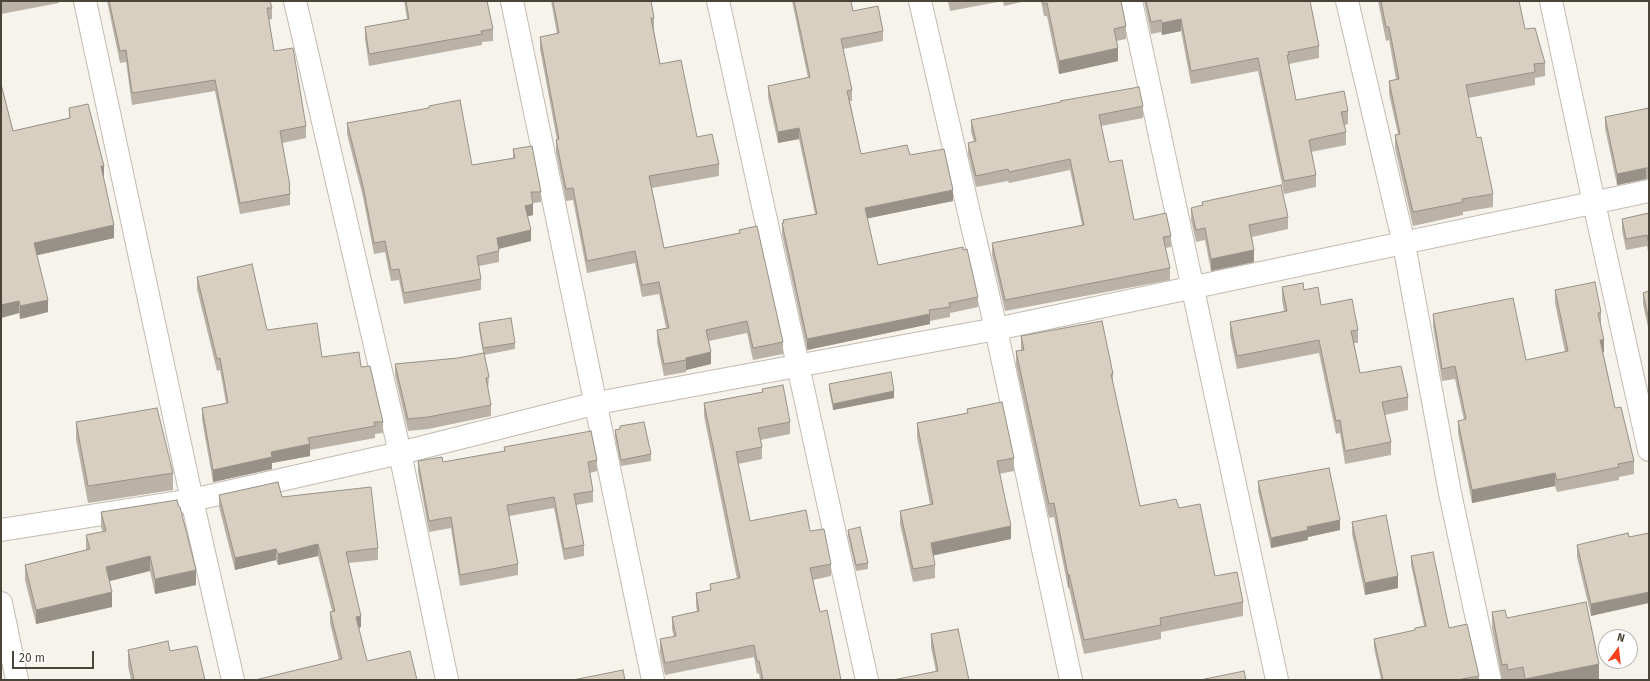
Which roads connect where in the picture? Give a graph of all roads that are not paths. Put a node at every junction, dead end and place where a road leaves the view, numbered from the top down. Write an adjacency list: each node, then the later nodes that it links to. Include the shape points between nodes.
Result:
1 (84, 1): 18 (street)
2 (296, 1): 17 (street)
3 (512, 1): 15 (street)
4 (718, 1): 14 (street)
5 (920, 1): 13 (street)
6 (1131, 1): 12 (street)
7 (1347, 1): 11 (street)
8 (1551, 1): 10 (street)
9 (1649, 191): 10 (street)
10 (1594, 203): 11 (street); 16 (street)
11 (1404, 244): 12 (street); 28 (street, via 1450,493)
12 (1193, 287): 13 (street); 27 (street)
13 (996, 329): 14 (street); 26 (street)
14 (797, 366): 15 (street); 25 (street)
15 (597, 403): 17 (street); 24 (street)
16 (1649, 450)
17 (400, 453): 18 (street); 23 (street)
18 (192, 500): 19 (street); 22 (street)
19 (1, 530)
20 (1, 604): 21 (street)
21 (17, 680)
22 (233, 680)
23 (447, 680)
24 (653, 680)
25 (867, 680)
26 (1071, 680)
27 (1277, 680)
28 (1490, 680)

